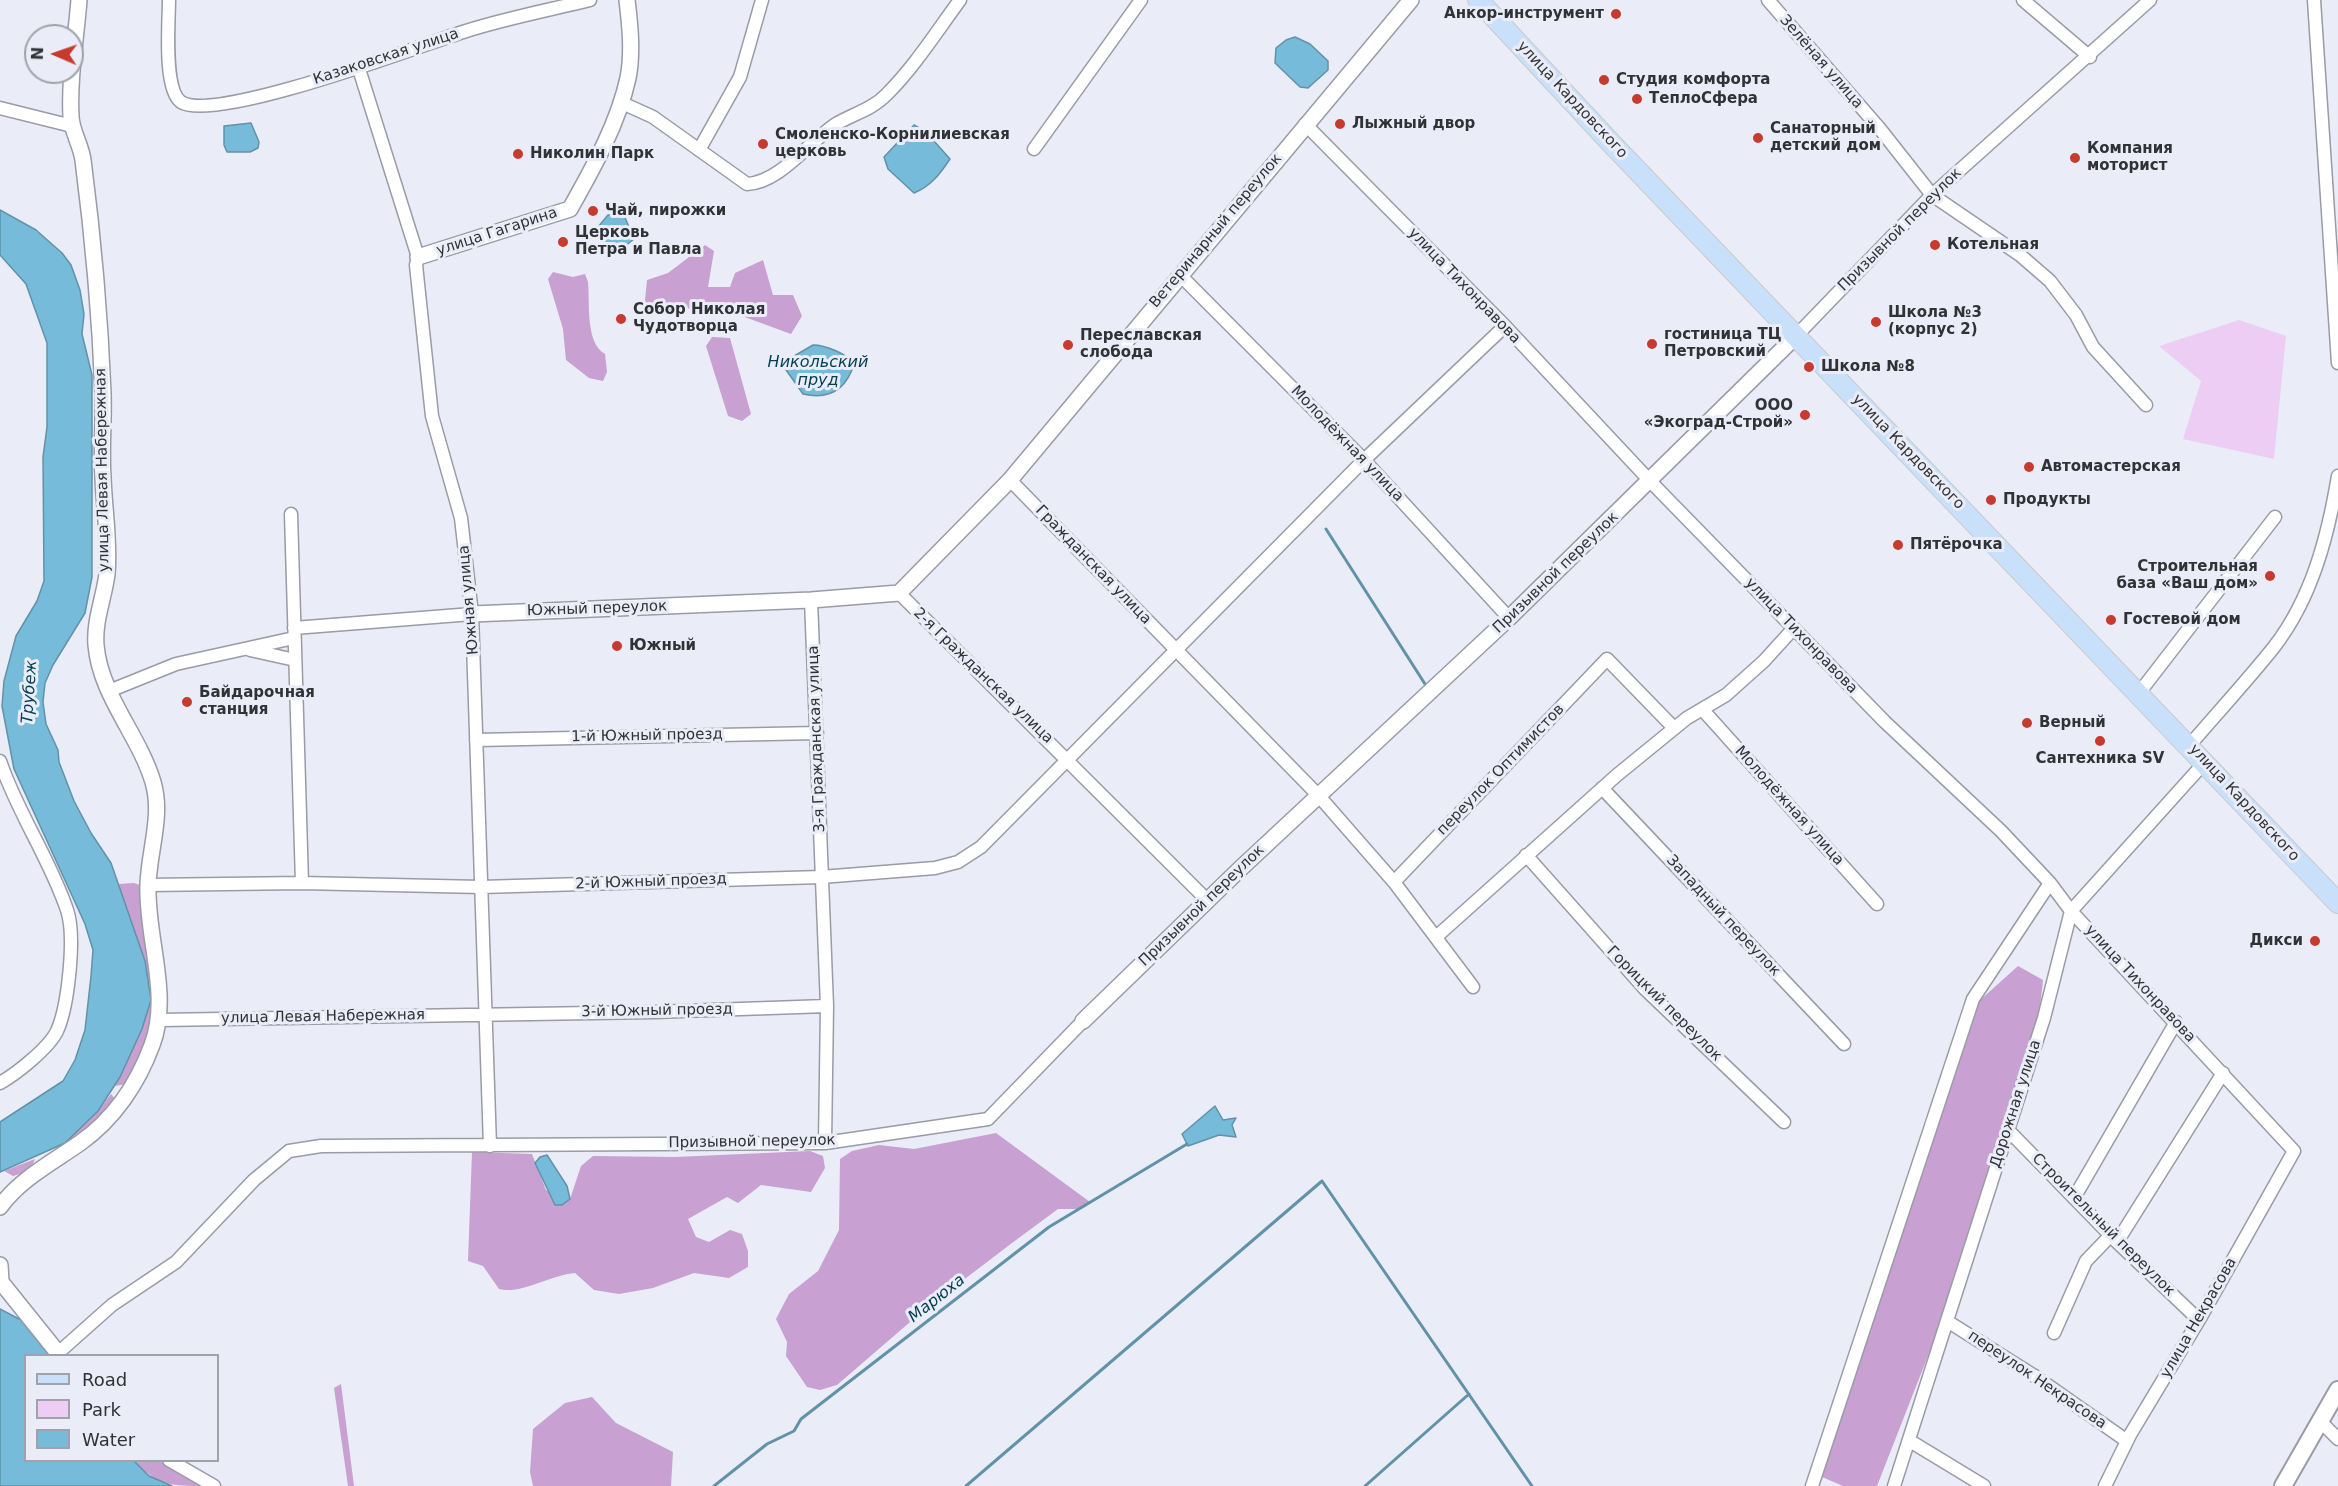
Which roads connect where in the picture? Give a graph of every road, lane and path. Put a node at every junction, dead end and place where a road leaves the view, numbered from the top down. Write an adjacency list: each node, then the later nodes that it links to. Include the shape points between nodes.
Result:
1 (79, 0): 19 (street, улица Левая Набережная)
2 (169, 0): 15 (street, Казаковская улица, via 170,81 182,102 200,106 234,102)
3 (590, 0): 15 (street, Казаковская улица, via 468,30)
4 (627, 0): 16 (street, улица Гагарина, via 628,77)
5 (762, 0): 21 (street, via 740,77)
6 (960, 0): 21 (street, via 886,95 838,123 772,178 747,184)
7 (1141, 0): 20 (street)
8 (1411, 0): 18 (street, Ветеринарный переулок)
9 (1478, 0): 26 (main road, улица Кардовского)
10 (1768, 0): 22 (street, Зелёная улица)
11 (2023, 0): 14 (street)
12 (2150, 0): 14 (street, Призывной переулок)
13 (2314, 0): 27 (street)
14 (2090, 57): 22 (street, Призывной переулок)
15 (359, 69): 23 (street, Южная улица)
16 (620, 102): 21 (street, via 654,117); 23 (street, улица Гагарина, via 593,169 570,208)
17 (0, 108): 19 (street)
18 (1305, 124): 24 (street, Ветеринарный переулок); 25 (street, улица Тихонравова)
19 (72, 126): 44 (street, улица Левая Набережная, via 82,155 103,393 107,574 96,646)
20 (1034, 149)
21 (699, 150)
22 (1932, 195): 26 (street, Призывной переулок); 28 (street, Зелёная улица, via 2011,248 2050,280 2076,315 2092,347)
23 (418, 257): 37 (street, Южная улица, via 432,416 461,518)
24 (1180, 275): 29 (street, Молодёжная улица); 31 (street, Ветеринарный переулок)
25 (1505, 326): 29 (street); 32 (street, улица Тихонравова)
26 (1797, 336): 32 (street, Призывной переулок); 45 (main road, улица Кардовского)
27 (2338, 363)
28 (2146, 405)
29 (1364, 460): 38 (street, Молодёжная улица); 42 (street)
30 (2338, 476): 50 (street, via 2329,527 2313,575 2291,621 2275,646)
31 (1010, 480): 35 (street, Ветеринарный переулок); 42 (street, Гражданская улица)
32 (1650, 481): 38 (street, Призывной переулок); 39 (street, улица Тихонравова)
33 (291, 514): 40 (street)
34 (2275, 517): 45 (street)
35 (899, 593): 36 (street, Южный переулок); 51 (street, 2-я Гражданская улица)
36 (812, 600): 37 (street, Южный переулок); 48 (street, 3-я Гражданская улица)
37 (472, 614): 40 (street, Южный переулок); 49 (street, Южная улица)
38 (1509, 618): 55 (street, Призывной переулок)
39 (1793, 629): 46 (street, via 1726,695); 60 (street, улица Тихонравова)
40 (294, 633): 41 (street, Южный переулок); 43 (street)
41 (244, 649): 43 (street); 44 (street, Южный переулок, via 176,664)
42 (1176, 650): 51 (street); 55 (street, Гражданская улица)
43 (295, 660): 59 (street)
44 (109, 691): 61 (street, улица Левая Набережная, via 154,785 158,812)
45 (2139, 693): 50 (main road, улица Кардовского)
46 (1702, 709): 47 (street); 64 (street, Молодёжная улица)
47 (1674, 728): 54 (street); 58 (street, переулок Оптимистов, via 1607,659)
48 (817, 733): 49 (street, 1-й Южный проезд); 57 (street, 3-я Гражданская улица)
49 (476, 740): 62 (street, Южная улица)
50 (2189, 746): 53 (main road, улица Кардовского)
51 (1067, 758): 57 (street, via 981,847 958,861 935,868); 63 (street, 2-я Гражданская улица)
52 (0, 761): 76 (street, via 68,912 69,952 68,992 57,1033 30,1061)
53 (2205, 762): 65 (main road, улица Кардовского); 66 (street, Дорожная улица)
54 (1602, 788): 56 (street); 74 (street, Западный переулок)
55 (1318, 795): 58 (street, Гражданская улица); 63 (street, Призывной переулок)
56 (1526, 855): 67 (street); 77 (street, Горицкий переулок, via 1645,989)
57 (821, 877): 62 (street, 2-й Южный проезд); 69 (street, 3-я Гражданская улица)
58 (1394, 882): 67 (street, Гражданская улица)
59 (302, 883): 61 (street, 2-й Южный проезд); 62 (street, 2-й Южный проезд)
60 (2050, 883): 66 (street, улица Тихонравова); 97 (street, via 1973,999)
61 (148, 885): 71 (street, улица Левая Набережная)
62 (481, 887): 70 (street, Южная улица)
63 (1208, 901): 72 (street, Призывной переулок)
64 (1877, 903)
65 (2338, 903)
66 (2071, 911): 73 (street, улица Тихонравова); 78 (street, Дорожная улица, via 2044,1018)
67 (1436, 937): 68 (street, Гражданская улица)
68 (1473, 987)
69 (827, 1006): 70 (street, 3-й Южный проезд); 79 (street, 3-я Гражданская улица)
70 (487, 1014): 71 (street, улица Левая Набережная); 80 (street, Южная улица)
71 (160, 1020): 83 (street, улица Левая Набережная, via 141,1073 116,1108 82,1142 48,1163)
72 (1083, 1021): 79 (street, Призывной переулок, via 988,1119)
73 (2176, 1022): 75 (street, улица Тихонравова); 82 (street)
74 (1844, 1044)
75 (2223, 1073): 81 (street, улица Тихонравова); 84 (street)
76 (0, 1083)
77 (1784, 1122)
78 (2008, 1130): 82 (street, Строительный переулок); 87 (street, Дорожная улица)
79 (825, 1143): 80 (street, Призывной переулок)
80 (490, 1146): 89 (street, Призывной переулок, via 321,1146 289,1151 254,1180 176,1262 112,1305)
81 (2294, 1151): 86 (street, улица Некрасова)
82 (2074, 1198): 84 (street, Строительный переулок)
83 (0, 1207)
84 (2114, 1238): 86 (street, Строительный переулок); 88 (street, via 2086,1261)
85 (0, 1265): 89 (street, via 1,1282)
86 (2199, 1320): 94 (street, улица Некрасова)
87 (1947, 1321): 93 (street, Дорожная улица); 94 (street, переулок Некрасова)
88 (2054, 1333)
89 (59, 1354)
90 (2338, 1390): 91 (main road)
91 (2320, 1421): 92 (street); 101 (main road)
92 (2338, 1440)
93 (1910, 1441): 98 (street, Дорожная улица); 99 (street)
94 (2127, 1441): 100 (street, улица Некрасова)
95 (171, 1462): 96 (street)
96 (213, 1486)
97 (1812, 1486)
98 (1894, 1486)
99 (1984, 1486)
100 (2105, 1486)
101 (2283, 1486)

